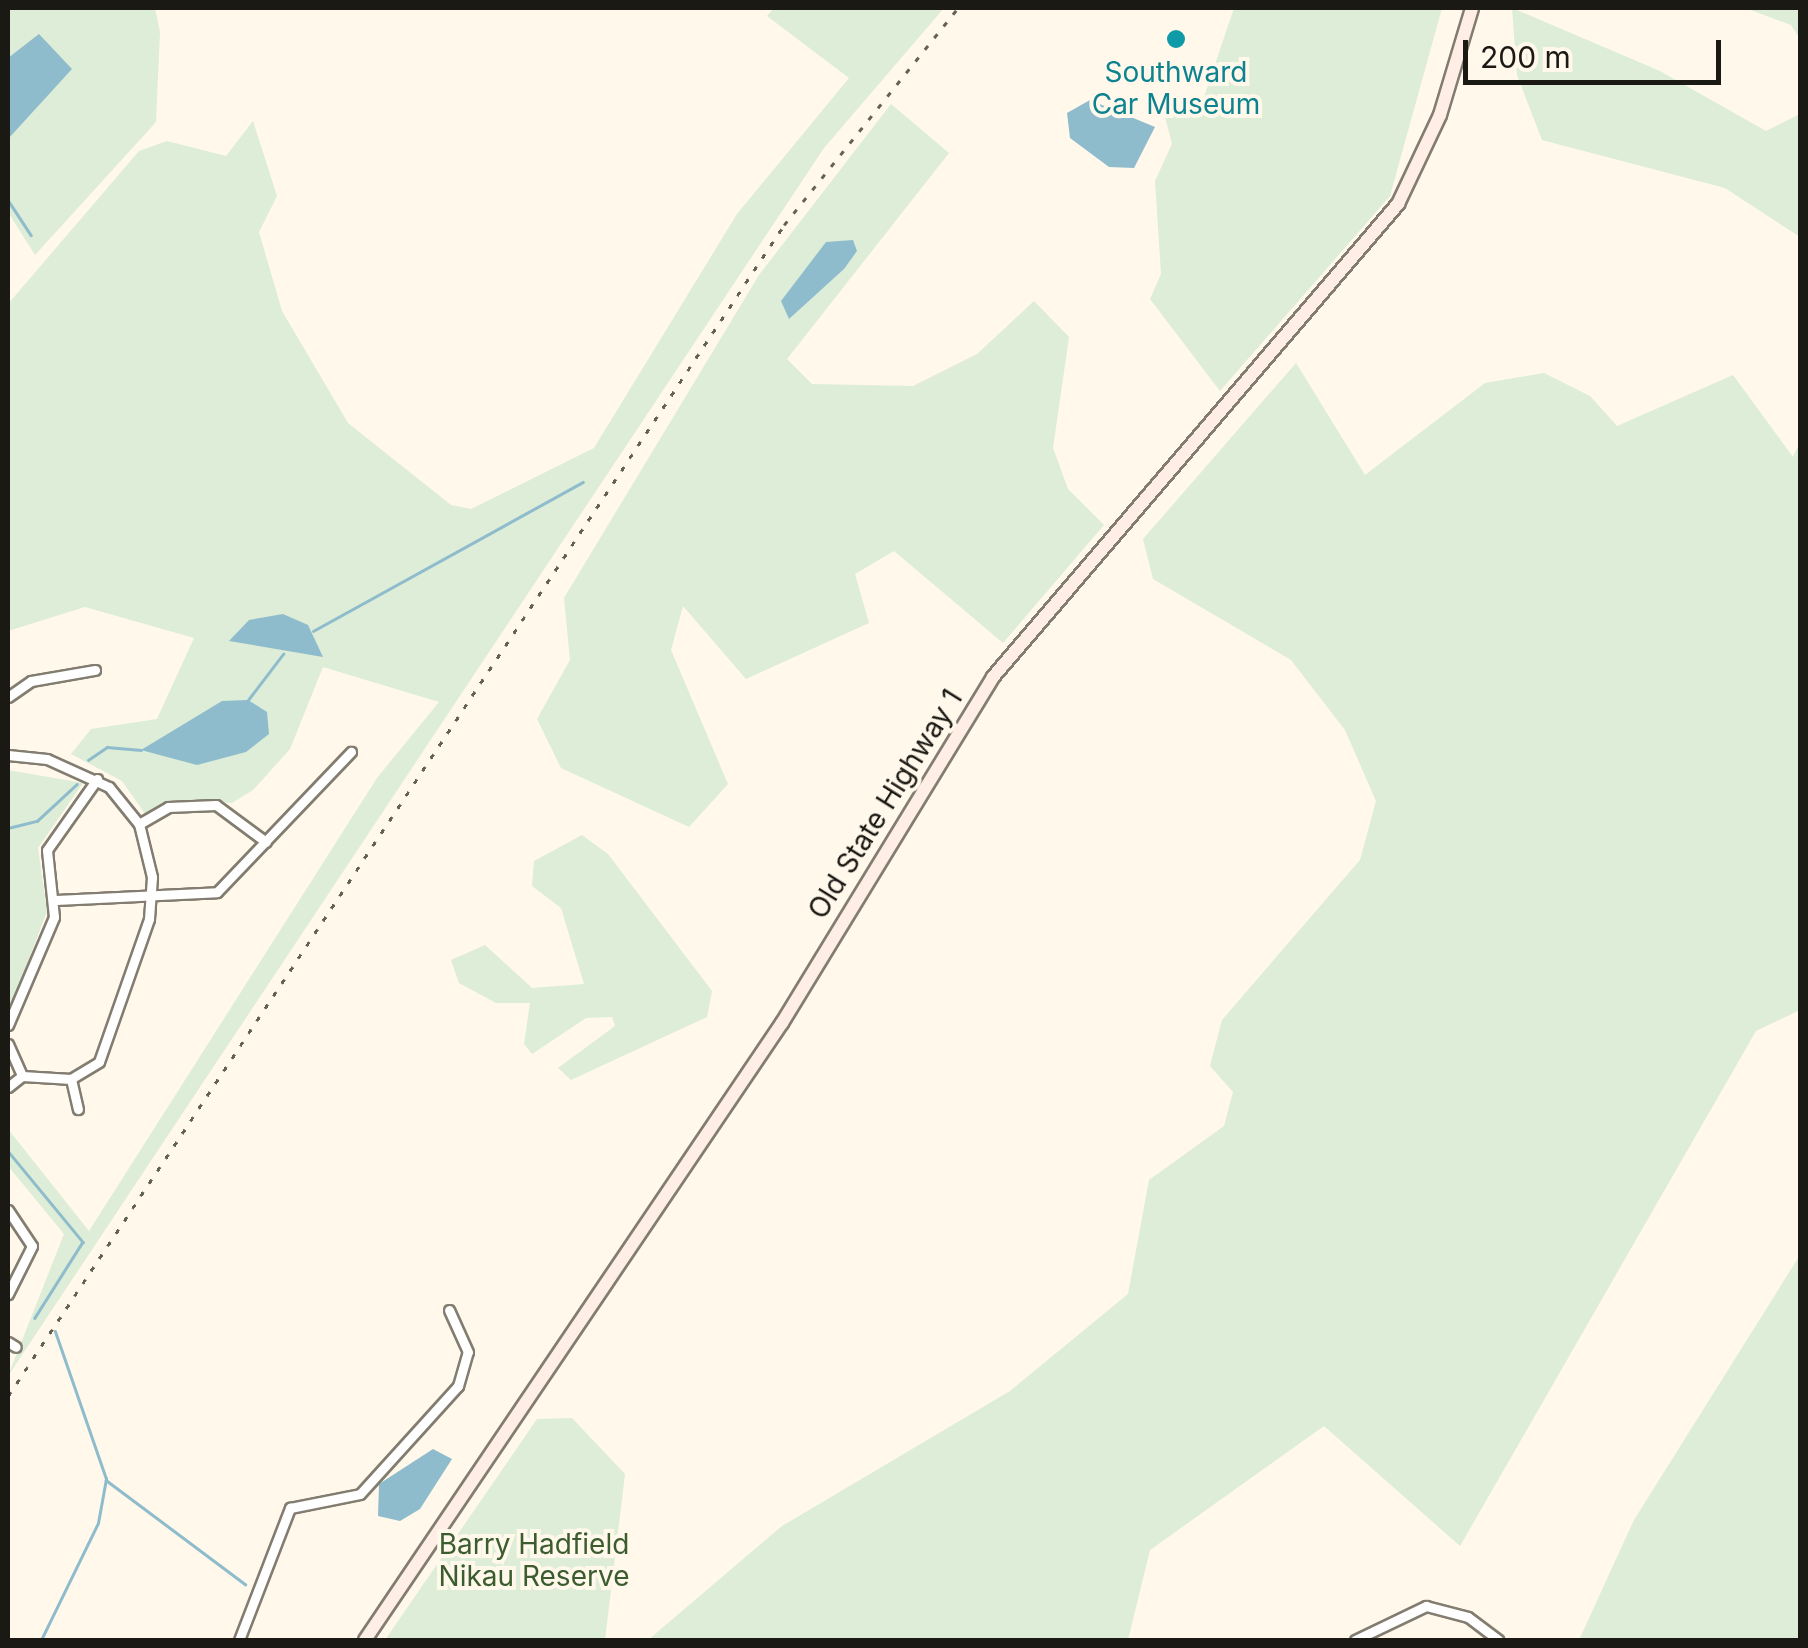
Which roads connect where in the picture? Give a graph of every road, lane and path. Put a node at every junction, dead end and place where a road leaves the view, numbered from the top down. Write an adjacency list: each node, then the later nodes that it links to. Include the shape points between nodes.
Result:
1 (1469, 8): 20 (main road, Old State Highway 1, via 1456,64 1398,204 993,677 782,1023)
2 (95, 670): 3 (street, via 30,680)
3 (8, 697)
4 (352, 752): 8 (street)
5 (8, 755): 6 (street, via 48,758)
6 (97, 779): 7 (street); 10 (street, via 47,850)
7 (139, 824): 8 (street, via 168,807 216,805); 9 (street)
8 (266, 842): 9 (street, via 217,892)
9 (152, 899): 10 (street); 14 (street, via 110,1043)
10 (56, 900): 11 (street)
11 (8, 1025)
12 (8, 1044): 13 (street)
13 (22, 1076): 14 (street); 15 (street)
14 (71, 1079): 16 (street)
15 (8, 1087)
16 (78, 1108)
17 (9, 1215): 18 (street, via 32,1249)
18 (8, 1294)
19 (449, 1310): 21 (street, via 468,1352 458,1386 360,1494 290,1508)
20 (389, 1601): 22 (main road, Old State Highway 1); 23 (main road, Old State Highway 1)
21 (239, 1640)
22 (355, 1640)
23 (365, 1640)
24 (1355, 1640): 25 (street, via 1426,1606 1468,1617)
25 (1498, 1640)

